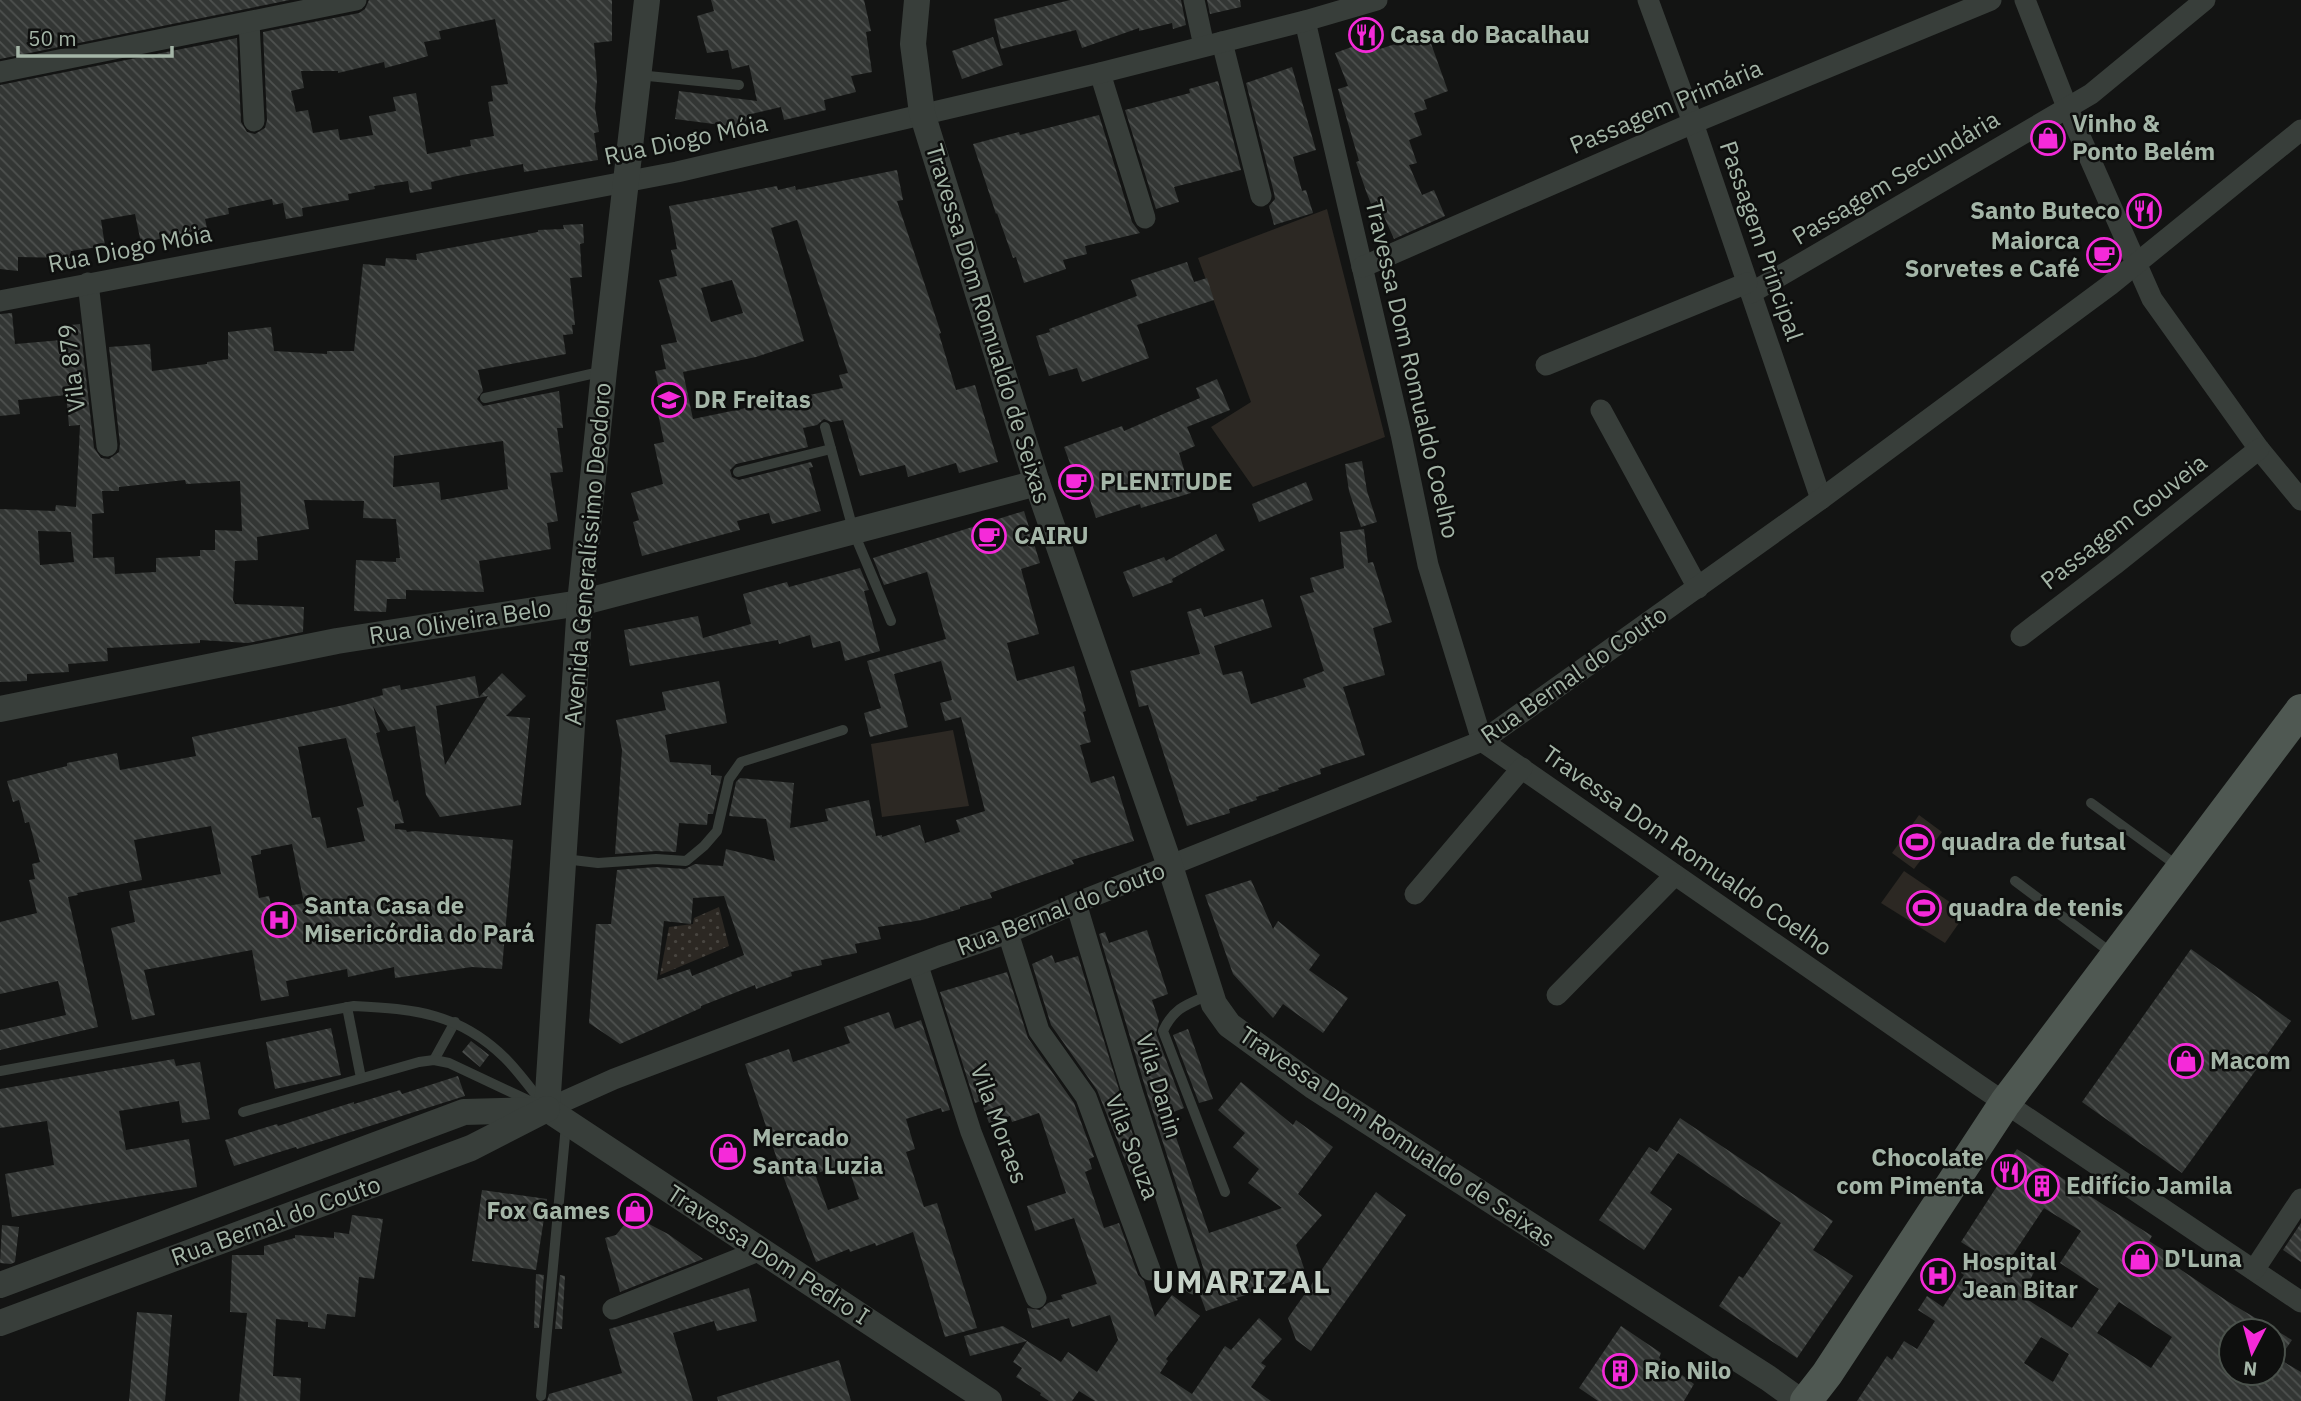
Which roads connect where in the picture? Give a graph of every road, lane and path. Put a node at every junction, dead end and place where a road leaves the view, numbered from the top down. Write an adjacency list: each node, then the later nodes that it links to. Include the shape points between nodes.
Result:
1 (356, 0): 11 (street)
2 (647, 0): 15 (street, Avenida Generalíssimo Deodoro)
3 (917, 0): 18 (street, Travessa Dom Romualdo de Seixas, via 913,44)
4 (1194, 0): 12 (street)
5 (1377, 0): 10 (street, Rua Diogo Móia)
6 (1648, 0): 20 (street, Passagem Principal)
7 (1991, 0): 20 (street, Passagem Primária)
8 (2025, 0): 17 (street)
9 (2206, 0): 17 (street, Passagem Secundária, via 2110,80)
10 (1305, 21): 12 (street, Rua Diogo Móia); 26 (street, Travessa Dom Romualdo Coelho)
11 (249, 22): 13 (street); 19 (street)
12 (1213, 44): 14 (street, Rua Diogo Móia); 23 (street)
13 (0, 72)
14 (1100, 73): 18 (street, Rua Diogo Móia); 24 (street)
15 (638, 75): 16 (lane); 22 (street, Avenida Generalíssimo Deodoro)
16 (739, 85)
17 (2067, 107): 25 (street); 28 (street, Passagem Secundária, via 1845,240)
18 (922, 113): 22 (street, Rua Diogo Móia); 39 (street, Travessa Dom Romualdo de Seixas)
19 (254, 121)
20 (1693, 123): 26 (street, Passagem Primária); 28 (street, Passagem Principal)
21 (2301, 130): 25 (street, Rua Bernal do Couto)
22 (626, 180): 27 (street, Rua Diogo Móia); 31 (street, Avenida Generalíssimo Deodoro)
23 (1261, 196)
24 (1145, 218)
25 (2136, 265): 37 (street, via 2152,299); 40 (street, Rua Bernal do Couto)
26 (1362, 267): 50 (street, Travessa Dom Romualdo Coelho, via 1428,565)
27 (88, 283): 29 (street, Rua Diogo Móia); 35 (street, Vila 879)
28 (1749, 288): 30 (street, Passagem Secundária); 40 (street, Passagem Principal)
29 (0, 301)
30 (1546, 365)
31 (604, 371): 32 (lane); 44 (street, Avenida Generalíssimo Deodoro)
32 (485, 398)
33 (1601, 410): 43 (street)
34 (825, 427): 36 (lane)
35 (107, 446)
36 (831, 449): 38 (lane); 42 (lane)
37 (2259, 449): 41 (street); 46 (street, Passagem Gouveia)
38 (738, 472)
39 (1038, 483): 42 (street, Rua Oliveira Belo); 54 (street, Travessa Dom Romualdo de Seixas)
40 (1821, 499): 43 (street, Rua Bernal do Couto)
41 (2301, 500)
42 (854, 533): 44 (street, Rua Oliveira Belo); 45 (lane)
43 (1698, 588): 50 (street, Rua Bernal do Couto)
44 (580, 603): 47 (street, Rua Oliveira Belo, via 337,641); 53 (street, Avenida Generalíssimo Deodoro)
45 (891, 621)
46 (2021, 636)
47 (0, 709)
48 (2301, 710): 55 (main road)
49 (843, 730): 53 (lane, via 741,762 729,779 716,831 686,861)
50 (1482, 741): 51 (street, Travessa Dom Romualdo Coelho); 54 (street, Rua Bernal do Couto)
51 (1522, 768): 56 (street, Travessa Dom Romualdo Coelho); 58 (street)
52 (2091, 803): 55 (lane)
53 (564, 859): 72 (street, Avenida Generalíssimo Deodoro)
54 (1170, 866): 59 (street, Rua Bernal do Couto); 63 (street, Travessa Dom Romualdo de Seixas)
55 (2182, 868): 61 (main road)
56 (1675, 875): 64 (street); 70 (street, Travessa Dom Romualdo Coelho)
57 (2015, 881): 61 (lane)
58 (1415, 894)
59 (1076, 903): 60 (street, Rua Bernal do Couto); 78 (street, Vila Danin)
60 (1008, 933): 62 (street, Rua Bernal do Couto); 76 (street, Vila Souza, via 1039,1031 1086,1097)
61 (2116, 956): 70 (main road)
62 (918, 966): 72 (street, Rua Bernal do Couto, via 614,1079); 80 (street, Vila Moraes, via 971,1132)
63 (1211, 994): 73 (lane, via 1178,1009 1163,1031); 86 (street, Travessa Dom Romualdo de Seixas, via 1229,1026 1313,1086)
64 (1557, 995)
65 (347, 1007): 66 (lane, via 401,1008); 68 (lane); 69 (lane)
66 (455, 1022): 67 (lane); 72 (lane, via 505,1058)
67 (434, 1060): 69 (lane); 72 (lane)
68 (0, 1071)
69 (361, 1078): 71 (lane)
70 (2005, 1103): 77 (street, Travessa Dom Romualdo Coelho); 87 (main road)
71 (243, 1112)
72 (557, 1116): 75 (street, Travessa Dom Pedro I); 79 (street, Rua Bernal do Couto, via 464,1112); 83 (street, Rua Bernal do Couto); 84 (lane)
73 (1225, 1192)
74 (2301, 1199): 77 (street)
75 (761, 1250): 82 (street); 85 (street, Travessa Dom Pedro I)
76 (1150, 1270)
77 (2253, 1270): 81 (street, Travessa Dom Romualdo Coelho)
78 (1194, 1284)
79 (0, 1285)
80 (1036, 1298)
81 (2301, 1302)
82 (613, 1309)
83 (0, 1323)
84 (541, 1396)
85 (979, 1399)
86 (1800, 1401)
87 (1806, 1401)

